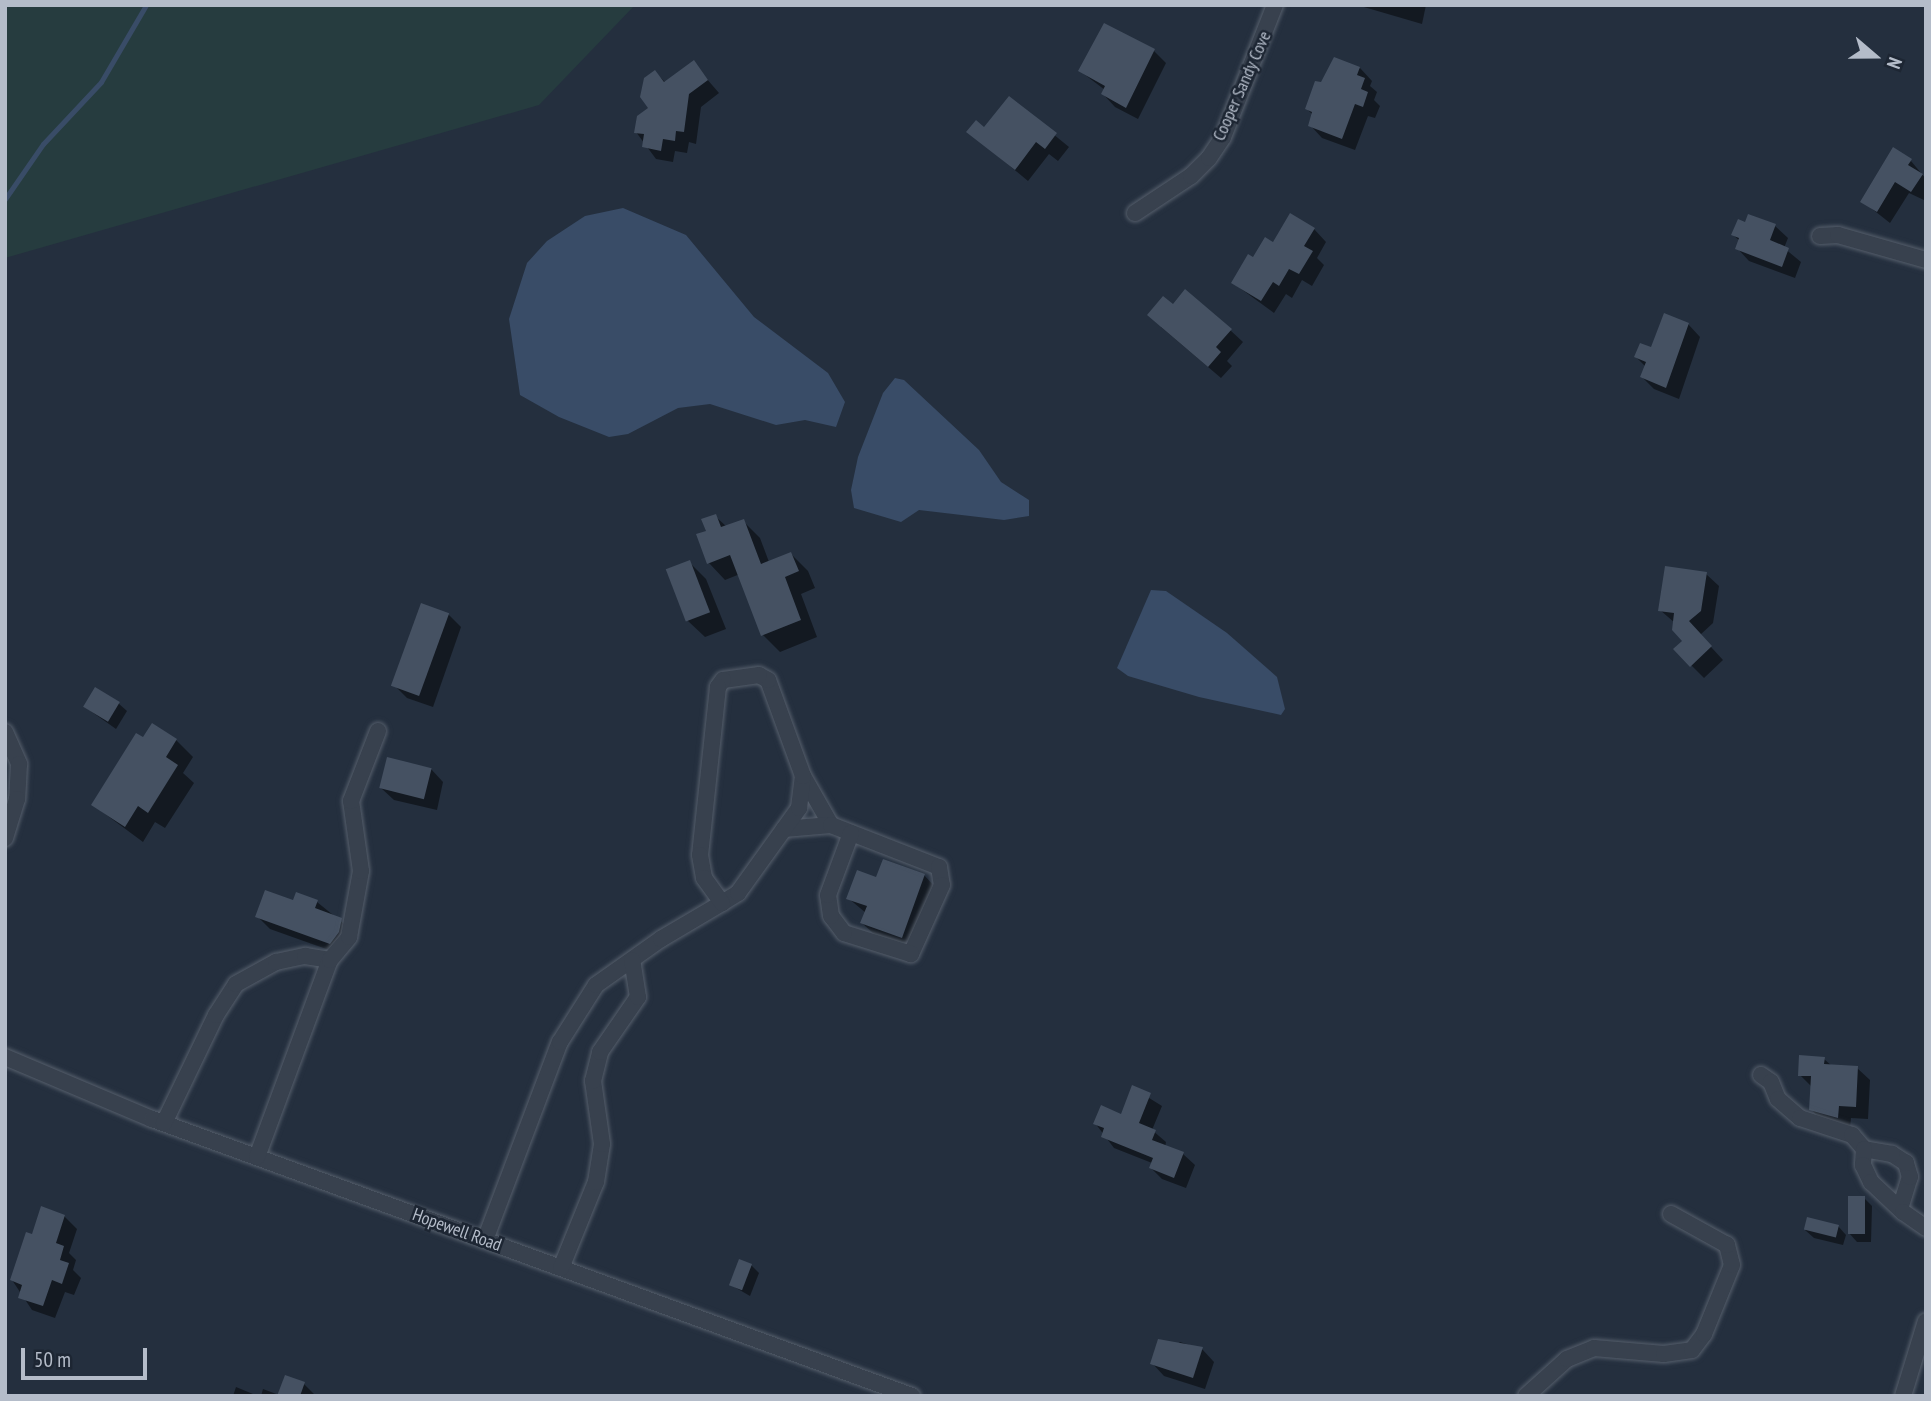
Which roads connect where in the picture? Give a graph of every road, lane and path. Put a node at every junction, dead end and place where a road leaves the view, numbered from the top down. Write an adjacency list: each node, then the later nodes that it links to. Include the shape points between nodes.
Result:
1 (1275, 5): 2 (street, Cooper Sandy Cove, via 1223,136 1209,158 1191,176)
2 (1135, 213)
3 (1820, 236): 4 (street, via 1838,235)
4 (1926, 260)
5 (378, 731): 13 (street, via 351,801 361,871 349,937)
6 (5, 732): 11 (street, via 19,764 17,799)
7 (803, 776): 8 (street); 9 (street, via 799,808); 12 (street, via 766,676 723,680 700,855 704,878)
8 (831, 825): 9 (street); 10 (street)
9 (784, 830): 12 (street, via 738,893)
10 (851, 833): 10 (street, via 939,867 942,885 911,954 844,933 831,916 828,895)
11 (5, 838)
12 (722, 903): 14 (street)
13 (330, 960): 17 (street, via 305,956 276,962 236,984 216,1015); 19 (street)
14 (632, 960): 23 (street, via 596,985 560,1042); 24 (street, via 638,997 600,1052 593,1081 602,1144 596,1182)
15 (5, 1057): 17 (street, Hopewell Road)
16 (1761, 1075): 18 (street, via 1800,1118 1852,1135)
17 (164, 1123): 19 (street, Hopewell Road)
18 (1864, 1149): 20 (street, via 1863,1165 1871,1182); 20 (street, via 1892,1154 1906,1163 1910,1177)
19 (257, 1157): 23 (street, Hopewell Road)
20 (1900, 1209): 22 (street)
21 (1671, 1214): 27 (street, via 1727,1245 1732,1265 1704,1334 1692,1350 1664,1354 1594,1348 1567,1359)
22 (1926, 1228)
23 (485, 1240): 24 (street, Hopewell Road)
24 (561, 1268): 26 (street, Hopewell Road)
25 (1926, 1321): 28 (street)
26 (912, 1396)
27 (1525, 1396)
28 (1903, 1396)

